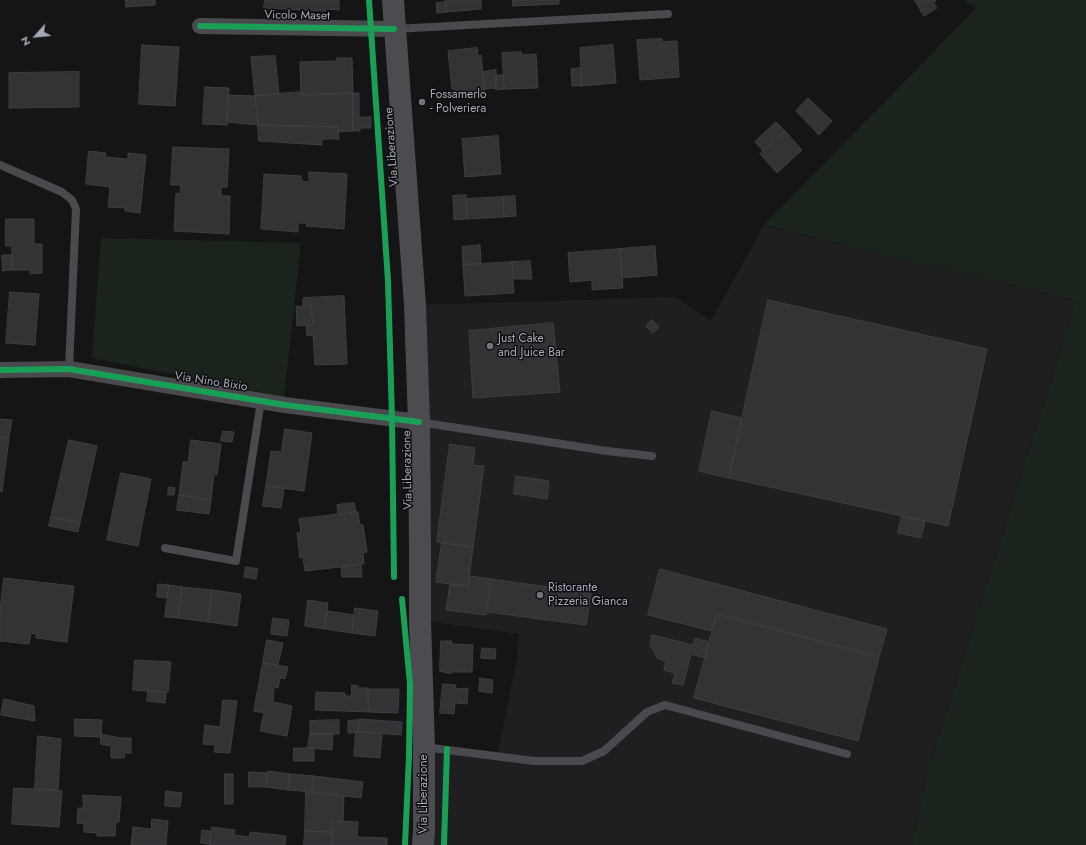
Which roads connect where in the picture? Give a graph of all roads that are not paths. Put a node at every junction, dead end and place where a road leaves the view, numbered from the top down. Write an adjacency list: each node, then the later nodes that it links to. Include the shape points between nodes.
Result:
1 (393, 0): 4 (main road, Via Liberazione)
2 (668, 14): 4 (lane)
3 (200, 26): 4 (street, Vicolo Maset)
4 (394, 29): 9 (main road, Via Liberazione, via 414,305)
5 (0, 165): 6 (lane, via 62,192 72,200 76,209)
6 (69, 369): 7 (street, Via Nino Bixio); 8 (street, Via Nino Bixio)
7 (0, 370)
8 (261, 401): 9 (street, Via Nino Bixio); 11 (lane, via 236,561)
9 (419, 422): 10 (lane); 12 (main road, Via Liberazione, via 420,620)
10 (652, 456)
11 (165, 548)
12 (424, 747): 13 (lane, via 534,761 582,761 604,751 647,712 665,705); 14 (main road, Via Liberazione)
13 (847, 754)
14 (423, 845)

